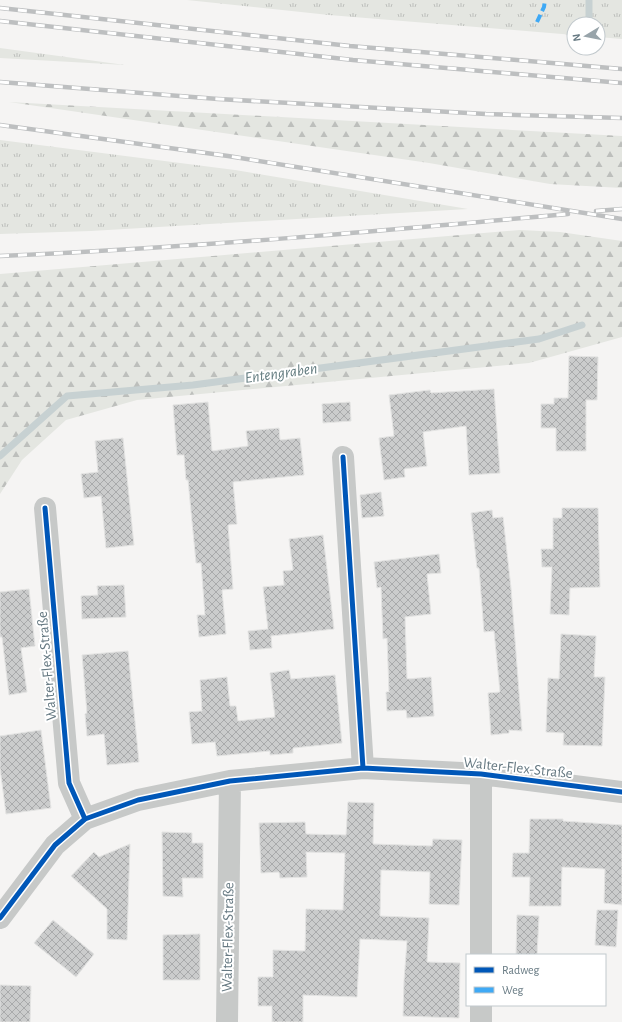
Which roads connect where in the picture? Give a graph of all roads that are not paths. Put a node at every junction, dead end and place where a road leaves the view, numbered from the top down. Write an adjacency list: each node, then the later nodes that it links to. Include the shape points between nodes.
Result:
1 (343, 457): 3 (street)
2 (45, 508): 7 (street, Walter-Flex-Straße, via 69,783)
3 (363, 768): 4 (street, Walter-Flex-Straße); 5 (street, Walter-Flex-Straße)
4 (481, 774): 6 (street, Walter-Flex-Straße); 9 (street, Walter-Flex-Straße)
5 (230, 781): 7 (street, Walter-Flex-Straße, via 138,800); 11 (street, Walter-Flex-Straße)
6 (622, 792)
7 (85, 819): 8 (street, Walter-Flex-Straße, via 55,845)
8 (0, 918)
9 (481, 954)
10 (481, 1006): 12 (street)
11 (227, 1022)
12 (481, 1022)

